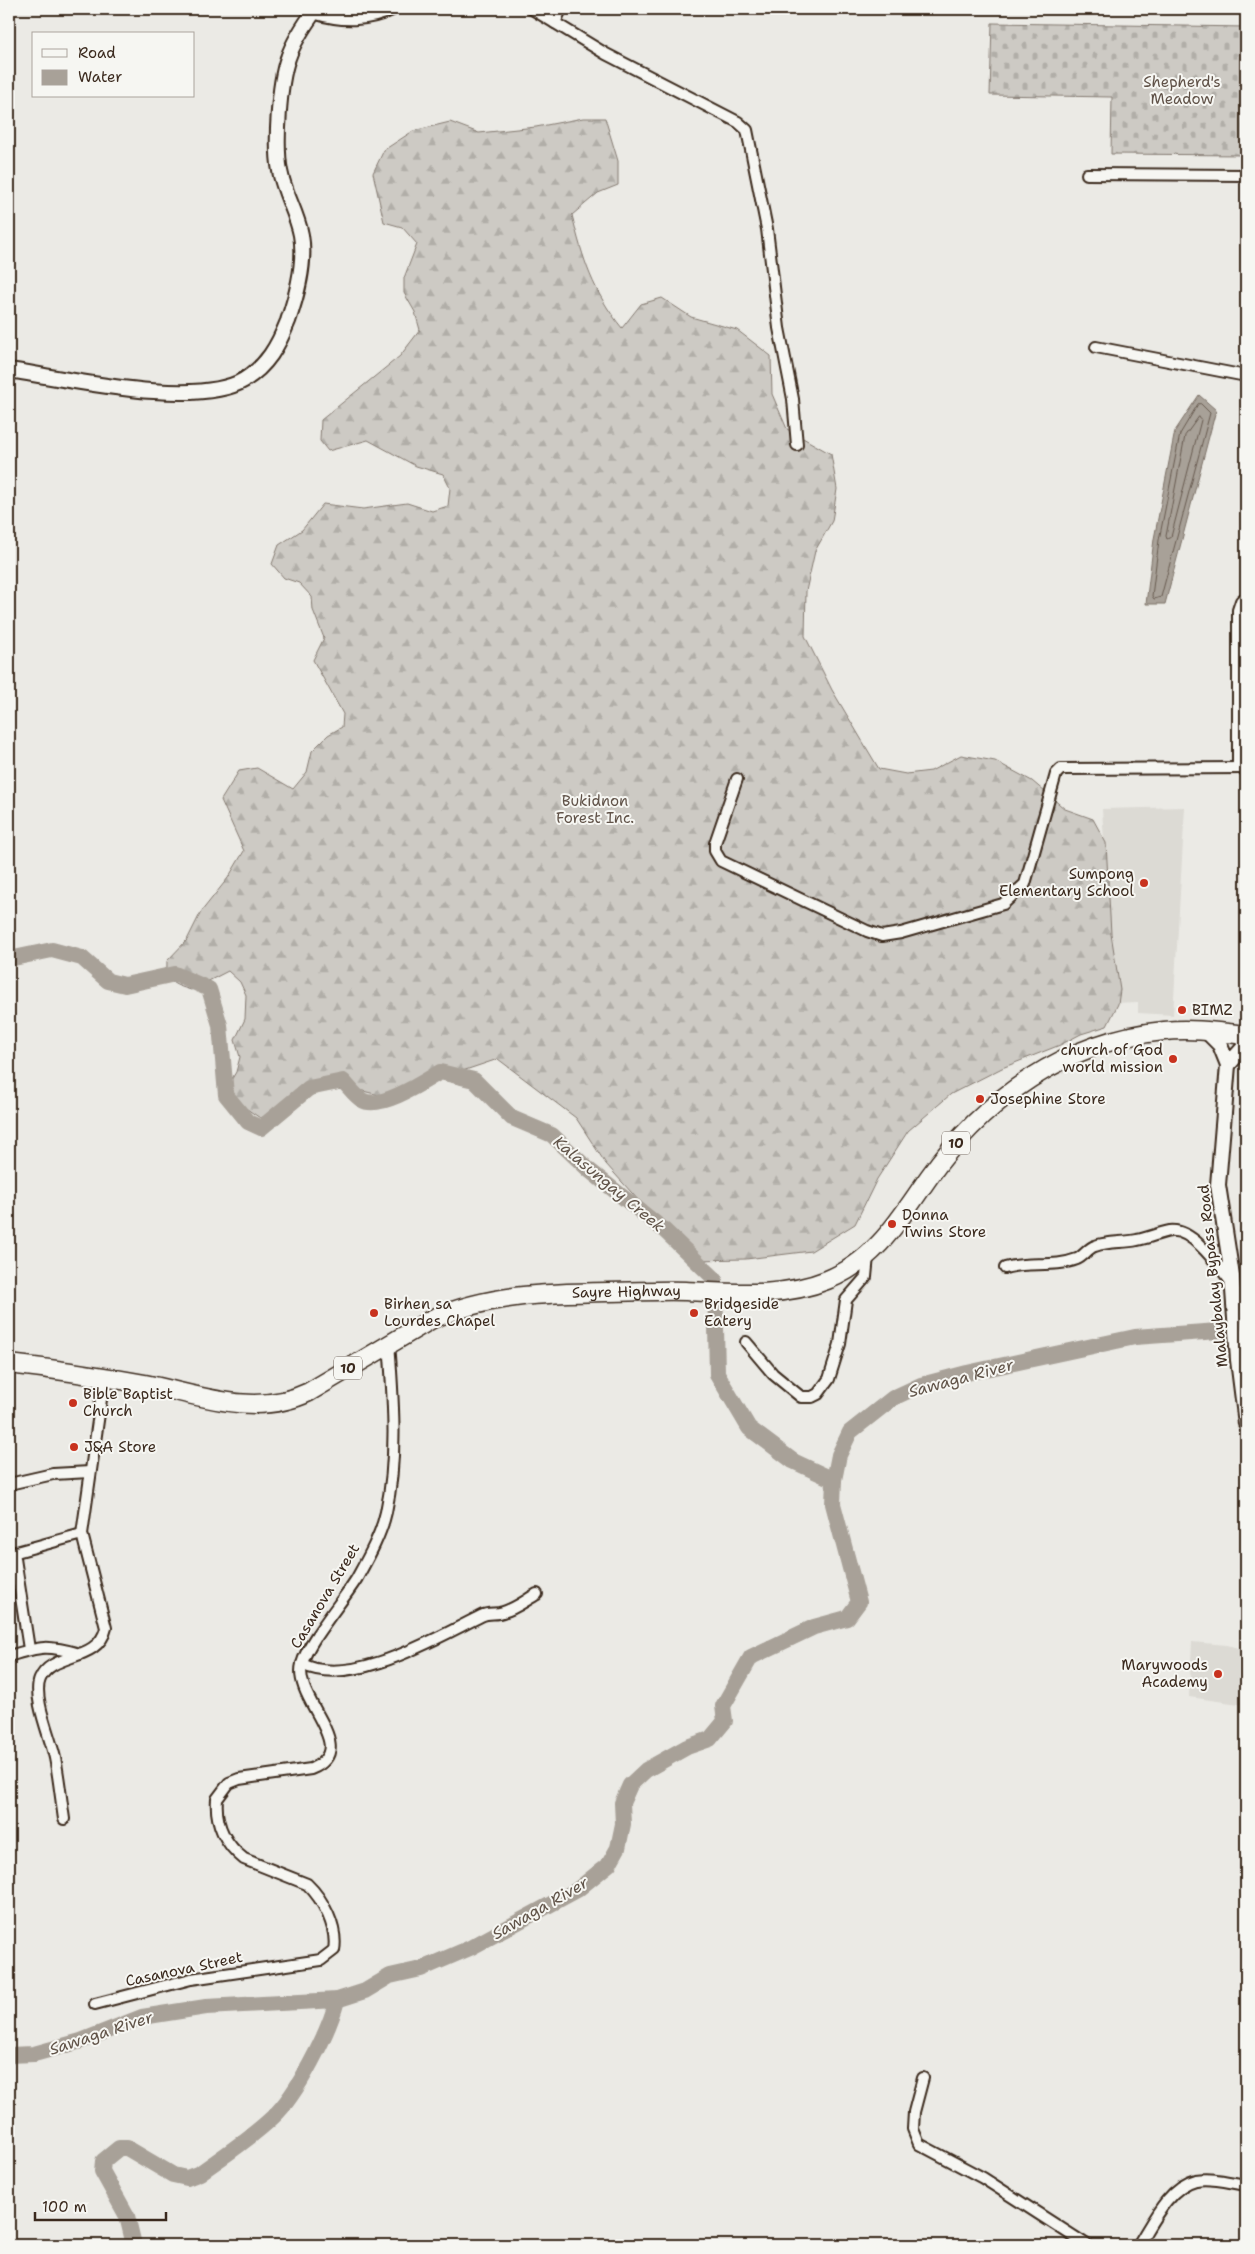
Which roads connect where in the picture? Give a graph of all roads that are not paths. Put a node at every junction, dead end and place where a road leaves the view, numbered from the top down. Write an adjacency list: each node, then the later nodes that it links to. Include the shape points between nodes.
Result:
1 (395, 9): 4 (street, via 380,16 356,20 339,20)
2 (532, 9): 5 (street)
3 (562, 9): 5 (street)
4 (314, 11): 9 (main road, via 287,59 278,135 280,170 301,236 302,263 293,307 267,362 242,381 224,388 179,393)
5 (555, 23): 11 (street, via 606,54 738,122 747,130 767,229)
6 (1087, 174): 7 (street)
7 (1246, 175)
8 (1096, 347): 10 (street)
9 (9, 370)
10 (1246, 376)
11 (797, 445)
12 (1243, 599): 13 (street, via 1238,610)
13 (1242, 767): 14 (street, via 1064,768 1057,772 1025,884 1015,895 1003,904 882,936 721,861 715,843)
14 (737, 779)
15 (1206, 1031): 16 (highway, 10); 18 (main road, Malaybalay Bypass Road, via 1220,1045); 19 (highway, Sayre Highway / 10, via 1166,1031 1115,1039 1072,1055 1007,1093 946,1154 893,1229)
16 (1246, 1034)
17 (1246, 1044): 18 (main road)
18 (1228, 1065): 21 (main road, Malaybalay Bypass Road, via 1218,1185)
19 (868, 1256): 22 (highway, Sayre Highway / 10, via 827,1280 775,1292 538,1293 490,1300 448,1312); 23 (street, via 866,1277 846,1300 838,1352 829,1379 818,1394 801,1396 773,1374)
20 (1005, 1268): 21 (street, via 1061,1262 1078,1258 1097,1245 1178,1231 1197,1244)
21 (1233, 1291): 26 (main road, Malaybalay Bypass Road)
22 (390, 1342): 25 (highway, Sayre Highway / 10, via 308,1392 275,1404 233,1403); 35 (street, Casanova Street, via 393,1435 386,1514 357,1578)
23 (746, 1342)
24 (9, 1364): 25 (highway, Sayre Highway / 10)
25 (104, 1378): 27 (street)
26 (1246, 1424)
27 (90, 1472): 28 (street, via 53,1474); 29 (street)
28 (9, 1484)
29 (82, 1534): 30 (street); 33 (street, via 106,1628 99,1646)
30 (11, 1553): 32 (street)
31 (537, 1594): 35 (street, via 508,1611 482,1615 444,1635 382,1660 334,1671 320,1671)
32 (30, 1649): 33 (street, via 56,1648); 34 (street)
33 (80, 1654): 36 (street, via 55,1664 44,1672 39,1681 41,1708 55,1761)
34 (9, 1656)
35 (302, 1664): 37 (street, Casanova Street, via 302,1683 308,1700 330,1738 326,1758 311,1770 238,1779 229,1783 217,1799 216,1809 224,1838 237,1854 314,1890 331,1924 334,1950 321,1960 191,1979)
36 (64, 1819)
37 (96, 2004)
38 (923, 2078): 40 (street, via 913,2121 913,2135 919,2144 983,2178)
39 (1246, 2185): 41 (street, via 1212,2180 1196,2180 1183,2185 1164,2205)
40 (1087, 2245)
41 (1138, 2245)

